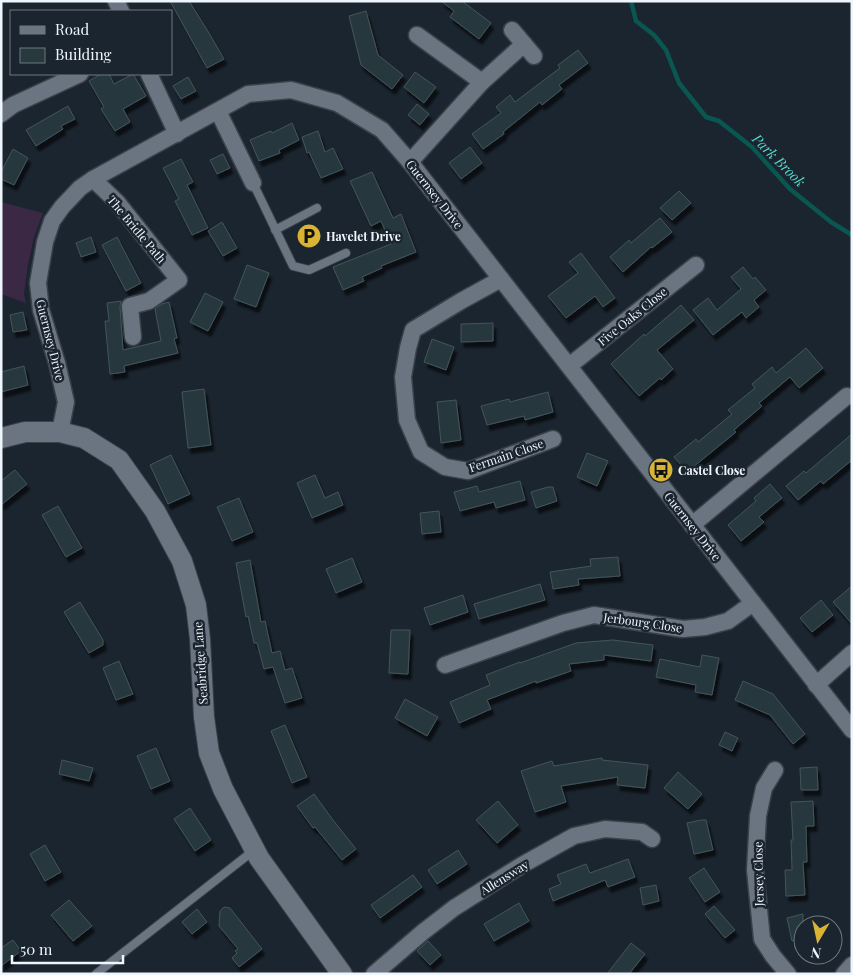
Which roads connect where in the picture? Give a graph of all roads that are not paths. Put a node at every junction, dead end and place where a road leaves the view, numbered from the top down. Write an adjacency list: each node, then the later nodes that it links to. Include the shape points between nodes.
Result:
1 (512, 30): 5 (street, via 529,50)
2 (417, 35): 5 (street)
3 (78, 75): 7 (street, via 13,105)
4 (149, 75): 8 (street)
5 (482, 82): 9 (street)
6 (218, 111): 8 (street, Guernsey Drive); 9 (street, Guernsey Drive, via 248,94 292,90 338,103 382,130); 11 (street)
7 (1, 114)
8 (177, 134): 10 (street, Guernsey Drive)
9 (410, 162): 16 (street, Guernsey Drive)
10 (93, 180): 17 (street, The Bridle Path, via 117,202 179,280 149,301 130,306); 20 (street, Guernsey Drive, via 80,188 52,221 44,242 38,283 41,310 66,402)
11 (253, 183): 13 (lane)
12 (317, 208): 13 (lane)
13 (274, 230): 14 (lane, via 293,266 309,270)
14 (346, 253)
15 (696, 265): 18 (street, Five Oaks Close)
16 (501, 279): 18 (street, Guernsey Drive); 22 (street, Fermain Close, via 413,330 403,377 407,420 421,452 445,467 468,471)
17 (133, 337)
18 (569, 366): 23 (street, Guernsey Drive)
19 (847, 396): 23 (street)
20 (60, 432): 21 (street, Seabridge Lane, via 25,432); 31 (street, Seabridge Lane, via 84,438 119,460 155,512 182,561 196,604 209,753)
21 (1, 438)
22 (553, 439)
23 (692, 525): 24 (street, Guernsey Drive)
24 (753, 603): 26 (street, Jerbourg Close, via 728,621 683,629 594,615); 27 (street, Guernsey Drive)
25 (852, 653): 27 (street)
26 (445, 665)
27 (816, 685): 28 (street, Guernsey Drive)
28 (852, 730)
29 (775, 770): 36 (street, Jersey Close, via 764,788 758,816 755,870 762,938)
30 (652, 839): 35 (street, Allensway, via 642,832 605,829 574,836 454,908)
31 (254, 850): 33 (lane); 34 (street, Seabridge Lane)
32 (852, 966): 37 (street)
33 (96, 974)
34 (342, 974)
35 (374, 974)
36 (788, 974)
37 (844, 974)

